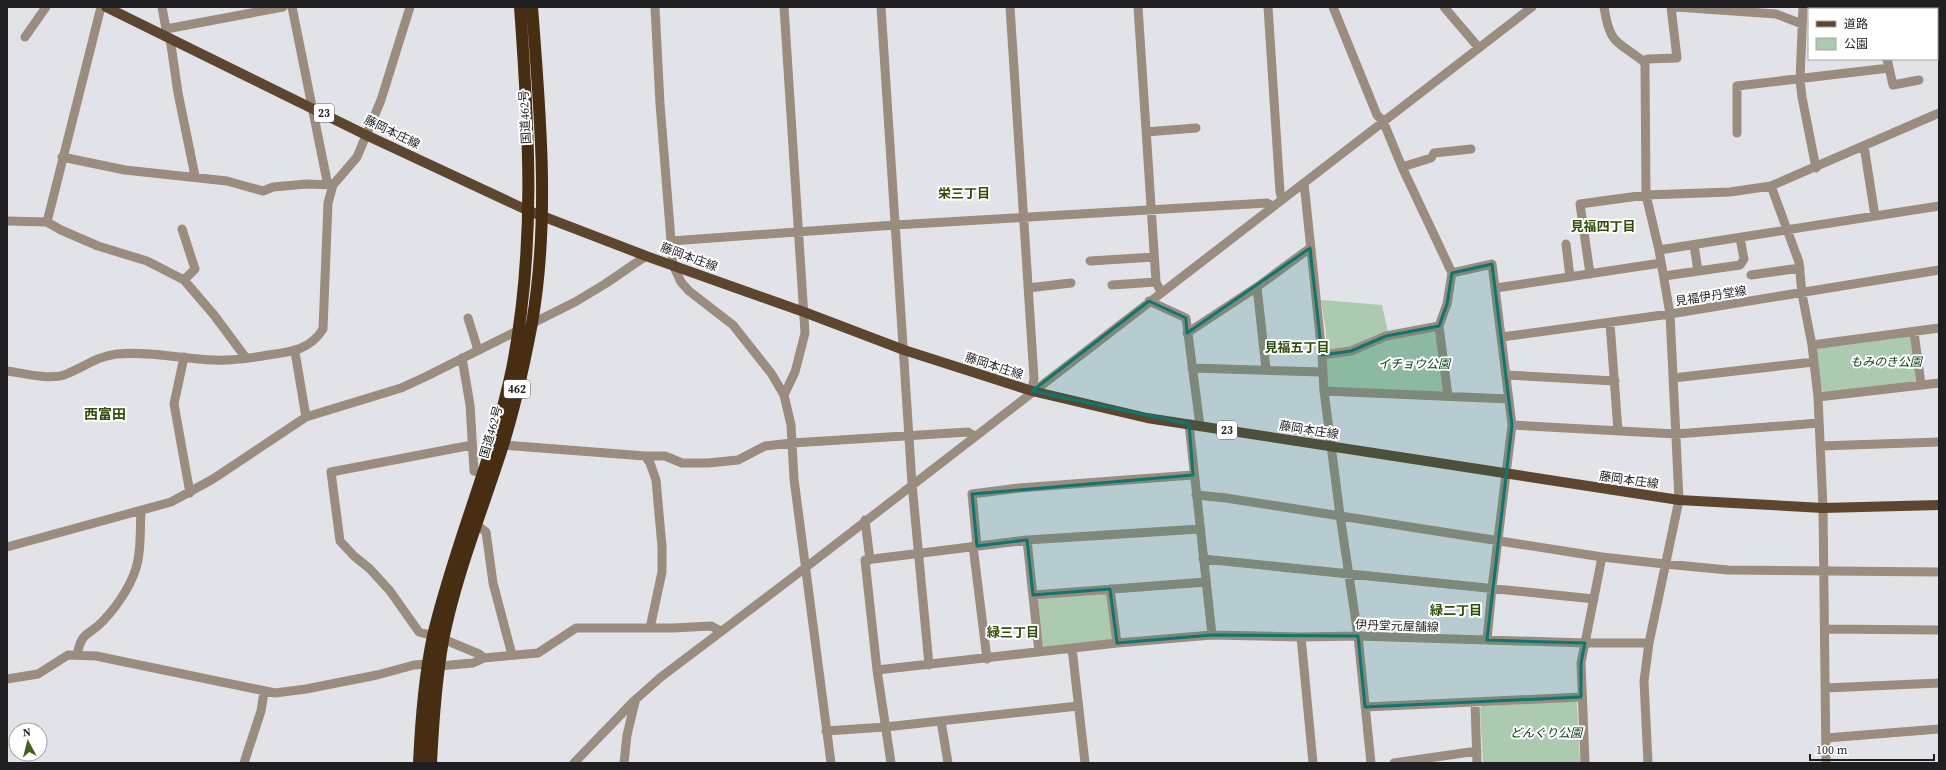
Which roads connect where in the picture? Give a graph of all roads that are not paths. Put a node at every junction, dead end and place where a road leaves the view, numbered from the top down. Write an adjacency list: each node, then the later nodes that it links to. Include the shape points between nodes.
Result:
1 (46, 7): 25 (street)
2 (101, 7): 41 (street)
3 (106, 7): 24 (main road, 藤岡本庄線 / 23)
4 (162, 7): 24 (street)
5 (283, 7): 24 (street)
6 (292, 7): 32 (street)
7 (410, 7): 38 (street, via 384,92)
8 (520, 7): 53 (highway, 国道462号 / 462, via 526,89)
9 (532, 7): 55 (highway, 国道462号 / 462)
10 (654, 7): 64 (street)
11 (784, 7): 62 (street)
12 (881, 7): 59 (street)
13 (1010, 7): 56 (street)
14 (1138, 7): 36 (street)
15 (1268, 7): 49 (street)
16 (1333, 7): 34 (street, via 1377,115)
17 (1444, 7): 26 (street)
18 (1532, 7): 26 (street)
19 (1604, 7): 28 (street, via 1612,38)
20 (1671, 7): 28 (street, via 1677,58 1648,59)
21 (1676, 7): 23 (street, via 1776,14)
22 (1803, 7): 23 (street)
23 (1802, 24): 30 (street)
24 (167, 34): 32 (main road, 藤岡本庄線 / 23); 44 (street)
25 (25, 37)
26 (1479, 48): 34 (street)
27 (1887, 60): 29 (street)
28 (1643, 62): 48 (street, via 1646,70)
29 (1889, 68): 30 (street); 31 (street, via 1893,85)
30 (1800, 80): 37 (street, via 1737,86); 43 (street)
31 (1919, 80)
32 (312, 107): 38 (main road, 藤岡本庄線 / 23); 46 (street, via 327,181)
33 (1939, 113): 39 (street)
34 (1383, 121): 42 (street); 45 (street)
35 (1196, 128): 36 (street)
36 (1146, 132): 52 (street)
37 (1737, 133)
38 (366, 134): 46 (street, via 357,157); 53 (main road, 藤岡本庄線 / 23)
39 (1864, 146): 43 (street); 54 (street)
40 (1470, 149): 42 (street, via 1434,153 1431,158)
41 (62, 157): 44 (street, via 126,170); 58 (street)
42 (1402, 167): 77 (street)
43 (1816, 168): 47 (street)
44 (196, 176): 46 (street, via 263,191 273,187 307,184)
45 (1304, 183): 49 (street); 67 (street)
46 (333, 185): 106 (street, via 328,203 323,329 315,340)
47 (1771, 186): 48 (street, via 1730,192); 61 (street)
48 (1646, 195): 68 (street); 78 (street, via 1580,204)
49 (1282, 199): 50 (street)
50 (1273, 206): 52 (street, via 1267,203); 89 (street)
51 (1939, 206): 54 (street)
52 (1151, 209): 56 (street); 70 (street)
53 (529, 212): 55 (main road, 藤岡本庄線 / 23); 99 (highway, 国道462号 / 462, via 529,239)
54 (1875, 216): 61 (street)
55 (543, 217): 69 (main road, 藤岡本庄線 / 23); 95 (highway, 国道462号 / 462)
56 (1023, 218): 59 (street); 87 (street)
57 (7, 221): 58 (street)
58 (47, 222): 82 (street, via 98,246 147,261)
59 (895, 225): 62 (street); 105 (street)
60 (182, 229): 82 (street, via 195,269)
61 (1786, 231): 63 (street); 74 (street)
62 (799, 232): 64 (street); 92 (street)
63 (1740, 238): 66 (street); 76 (street, via 1744,259 1740,265)
64 (671, 241): 73 (street)
65 (1566, 244): 81 (street)
66 (1694, 245): 68 (street); 76 (street)
67 (1310, 248): 86 (street); 107 (street)
68 (1659, 250): 72 (street)
69 (646, 256): 73 (main road, 藤岡本庄線 / 23); 95 (street, via 605,284)
70 (1154, 257): 71 (street); 83 (street)
71 (1090, 261)
72 (1662, 263): 78 (street); 80 (street)
73 (673, 265): 92 (main road, 藤岡本庄線 / 23); 123 (street, via 681,282 689,291 734,325 771,373)
74 (1800, 268): 79 (street); 90 (street)
75 (1939, 270): 90 (street, 見福伊丹堂線)
76 (1698, 271): 80 (street)
77 (1452, 273): 88 (street, via 1492,264); 97 (street, via 1447,304)
78 (1590, 274): 81 (street)
79 (1751, 275)
80 (1664, 276): 93 (street)
81 (1570, 277): 88 (street)
82 (184, 280): 109 (street)
83 (1156, 282): 85 (street); 89 (street)
84 (1071, 283): 87 (street)
85 (1112, 285)
86 (1258, 287): 101 (street); 113 (street)
87 (1028, 288): 121 (street, via 1034,378)
88 (1496, 288): 102 (street)
89 (1161, 292): 91 (street)
90 (1802, 294): 93 (street, 見福伊丹堂線); 103 (street)
91 (1149, 301): 101 (street, via 1186,318); 121 (street)
92 (804, 312): 105 (main road, 藤岡本庄線 / 23); 123 (street, via 805,333 801,350 795,372)
93 (1670, 314): 96 (street); 117 (street, 見福伊丹堂線)
94 (468, 318): 104 (street)
95 (532, 323): 99 (street); 139 (highway, 国道462号 / 462)
96 (1610, 323): 102 (street); 118 (street)
97 (1439, 326): 107 (street, via 1386,336 1351,351); 124 (street)
98 (1939, 328): 100 (street)
99 (518, 330): 104 (street); 143 (highway, 国道462号 / 462, via 504,403)
100 (1914, 332): 103 (street); 120 (street)
101 (1187, 333): 112 (street)
102 (1502, 337): 116 (street)
103 (1812, 345): 111 (street)
104 (478, 350): 110 (street)
105 (904, 350): 121 (main road, 藤岡本庄線 / 23); 134 (street)
106 (295, 352): 109 (street); 127 (street)
107 (1322, 355): 115 (street)
108 (184, 357): 109 (street, via 215,360); 114 (street, via 115,354 96,358 63,375 49,377); 147 (street, via 174,404)
109 (246, 358)
110 (462, 358): 127 (street, via 402,388); 138 (street, via 470,406)
111 (1814, 362): 117 (street); 125 (street)
112 (1192, 368): 113 (street); 131 (street)
113 (1266, 369): 115 (street)
114 (7, 371)
115 (1322, 372): 122 (street)
116 (1506, 375): 118 (street); 126 (street)
117 (1673, 378): 133 (street, 見福伊丹堂線)
118 (1615, 382): 132 (street)
119 (1939, 383): 120 (street)
120 (1921, 384): 125 (street)
121 (1032, 391): 129 (main road, 藤岡本庄線 / 23, via 1147,418); 135 (street)
122 (1324, 392): 124 (street); 141 (street)
123 (784, 395): 137 (street)
124 (1448, 396): 126 (street)
125 (1818, 397): 128 (street)
126 (1509, 399): 130 (street)
127 (306, 417): 147 (street)
128 (1819, 423): 133 (street); 140 (street)
129 (1189, 424): 131 (main road, 藤岡本庄線 / 23); 144 (street)
130 (1512, 425): 132 (street); 145 (street)
131 (1200, 426): 141 (main road, 藤岡本庄線 / 23)
132 (1618, 431): 133 (street)
133 (1676, 434): 149 (street, 見福伊丹堂線)
134 (909, 436): 135 (street, via 968,432); 137 (street); 146 (street)
135 (974, 436): 146 (street)
136 (1939, 442): 140 (street)
137 (792, 443): 142 (street, via 765,446 738,460 708,463 682,463 665,456); 166 (street)
138 (472, 445): 143 (street, via 474,471); 181 (street, via 331,472 340,541 390,591 419,632)
139 (503, 445): 142 (street); 155 (highway, 国道462号 / 462)
140 (1820, 446): 151 (street)
141 (1330, 447): 145 (main road, 藤岡本庄線 / 23); 153 (street)
142 (645, 456): 175 (street, via 656,480 662,547 662,572)
143 (483, 473): 181 (highway, 国道462号 / 462, via 455,559)
144 (1193, 475): 148 (street); 160 (street, via 972,494)
145 (1506, 475): 149 (main road, 藤岡本庄線 / 23); 157 (street)
146 (912, 484): 154 (street); 161 (street)
147 (190, 493): 152 (street)
148 (1196, 495): 153 (street); 156 (street)
149 (1679, 500): 151 (main road, 藤岡本庄線 / 23); 165 (street)
150 (1939, 505): 151 (main road, 藤岡本庄線 / 23)
151 (1823, 508): 167 (street)
152 (141, 512): 159 (street); 189 (street, via 138,560 134,574 125,593 103,621 83,636)
153 (1340, 515): 157 (street); 169 (street)
154 (865, 520): 164 (street); 166 (street)
155 (477, 525): 181 (highway, 国道462号 / 462); 190 (street, via 486,532 493,583)
156 (1200, 529): 158 (street); 163 (street)
157 (1498, 539): 162 (street); 171 (street)
158 (1027, 540): 160 (street); 173 (street)
159 (7, 546)
160 (975, 546): 161 (street); 192 (street)
161 (918, 552): 164 (street); 194 (street)
162 (1602, 556): 165 (street); 174 (street)
163 (1203, 559): 169 (street); 170 (street)
164 (870, 560): 195 (street, via 865,560)
165 (1665, 564): 167 (street, via 1728,570); 186 (street)
166 (805, 568): 178 (street); 208 (street)
167 (1823, 571): 168 (street); 176 (street)
168 (1939, 572)
169 (1350, 575): 171 (street); 180 (street)
170 (1206, 582): 172 (street); 179 (street)
171 (1492, 588): 174 (street); 183 (street)
172 (1110, 589): 173 (street); 184 (street)
173 (1032, 595): 188 (street)
174 (1594, 599): 185 (street)
175 (650, 628): 178 (street, via 711,626); 190 (street, via 576,628 538,653)
176 (1825, 629): 177 (street); 198 (street)
177 (1939, 630)
178 (721, 631): 201 (street)
179 (1212, 635): 182 (street, 伊丹堂元屋舗線); 184 (street, 伊丹堂元屋舗線)
180 (1358, 636): 182 (street, 伊丹堂元屋舗線); 183 (street, 伊丹堂元屋舗線); 204 (street)
181 (438, 637): 191 (street); 193 (highway, 国道462号 / 462)
182 (1301, 638): 220 (street)
183 (1487, 640): 185 (street, 伊丹堂元屋舗線)
184 (1117, 643): 187 (street, 伊丹堂元屋舗線)
185 (1585, 643): 186 (street, 伊丹堂元屋舗線); 200 (street, via 1581,663)
186 (1648, 643): 225 (street, via 1644,680)
187 (1072, 648): 188 (street, 伊丹堂元屋舗線); 203 (street)
188 (1039, 652): 192 (street, 伊丹堂元屋舗線)
189 (77, 655): 196 (street, via 68,655 38,674); 199 (street, via 96,656)
190 (512, 655): 191 (street)
191 (484, 658): 193 (street, via 473,663)
192 (987, 659): 194 (street, 伊丹堂元屋舗線)
193 (434, 665): 199 (street, via 414,665 306,689); 212 (highway, 国道462号 / 462, via 423,698); 213 (highway, 国道462号 / 462)
194 (929, 665): 195 (street, 伊丹堂元屋舗線)
195 (877, 670): 206 (street)
196 (7, 679)
197 (1939, 683): 198 (street)
198 (1826, 688): 209 (street)
199 (264, 692): 211 (street, via 261,711)
200 (1581, 698): 202 (street); 224 (street)
201 (635, 700): 214 (street); 215 (street)
202 (1475, 703): 204 (street); 210 (street)
203 (1078, 706): 205 (street); 219 (street)
204 (1365, 707): 221 (street)
205 (941, 721): 206 (street); 218 (street)
206 (885, 727): 208 (street); 217 (street)
207 (1939, 729): 209 (street)
208 (826, 731): 216 (street)
209 (1826, 738): 226 (street)
210 (1477, 751): 222 (street); 223 (street)
211 (244, 763)
212 (419, 763)
213 (431, 763)
214 (574, 763)
215 (624, 763)
216 (831, 763)
217 (891, 763)
218 (948, 763)
219 (1085, 763)
220 (1313, 763)
221 (1371, 763)
222 (1394, 763)
223 (1477, 763)
224 (1585, 763)
225 (1648, 763)
226 (1826, 763)

